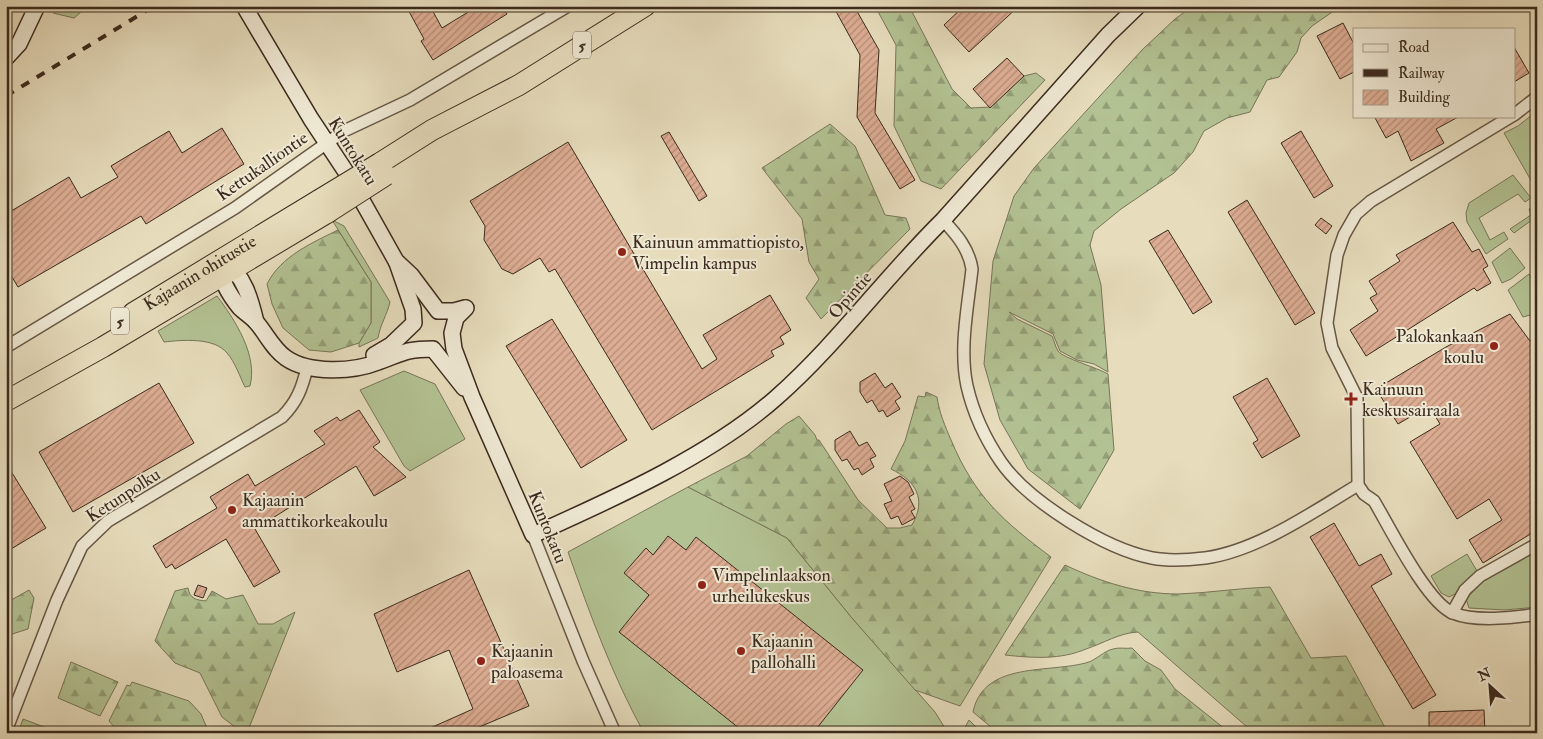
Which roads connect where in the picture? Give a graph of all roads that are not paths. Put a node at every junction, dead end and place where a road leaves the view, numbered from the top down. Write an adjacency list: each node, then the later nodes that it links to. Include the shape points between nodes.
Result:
1 (38, 6): 6 (street, via 19,44)
2 (244, 6): 10 (street, Kuntokatu)
3 (568, 6): 10 (street, Kettukalliontie, via 410,100)
4 (645, 6): 13 (highway, Kajaanin ohitustie / 5, bridge)
5 (1138, 6): 11 (street, Opintie, via 1108,35)
6 (6, 58)
7 (1537, 97): 8 (street)
8 (1516, 114)
9 (1510, 118): 23 (street, via 1371,201 1356,214 1344,236 1327,323 1332,348 1357,398)
10 (326, 143): 12 (street, Kuntokatu); 17 (street, Kettukalliontie, via 235,208)
11 (943, 220): 23 (street, via 958,235 972,269 965,343 966,369 967,386 981,427 1002,463 1066,520 1121,550 1137,555 1154,559 1206,558 1254,543); 24 (street, Opintie, via 825,352 776,398 673,467)
12 (396, 261): 14 (street, Kuntokatu, via 411,274); 15 (street, via 413,309)
13 (225, 268): 20 (street, via 240,307 280,353); 22 (highway, Kajaanin ohitustie / 5)
14 (438, 311): 15 (street, via 426,312); 16 (street, via 450,322); 16 (street, via 466,308 456,318)
15 (414, 323): 18 (street, via 417,341); 19 (street, via 391,344)
16 (452, 333): 18 (street, via 443,346); 21 (street, Kuntokatu, via 454,349)
17 (6, 347)
18 (433, 350): 19 (street, via 410,349 366,366); 21 (street)
19 (354, 367): 20 (street)
20 (307, 368): 28 (street, Ketunpolku, via 294,406 282,417 108,521 82,546 57,600)
21 (472, 397): 24 (street, Kuntokatu)
22 (6, 401)
23 (1358, 486): 26 (street, via 1374,501 1421,580 1440,605)
24 (533, 535): 29 (street, Kuntokatu, via 582,661)
25 (1537, 544): 26 (street, via 1480,576 1465,590)
26 (1452, 613): 27 (street, via 1468,617)
27 (1537, 614)
28 (6, 731)
29 (615, 733)

